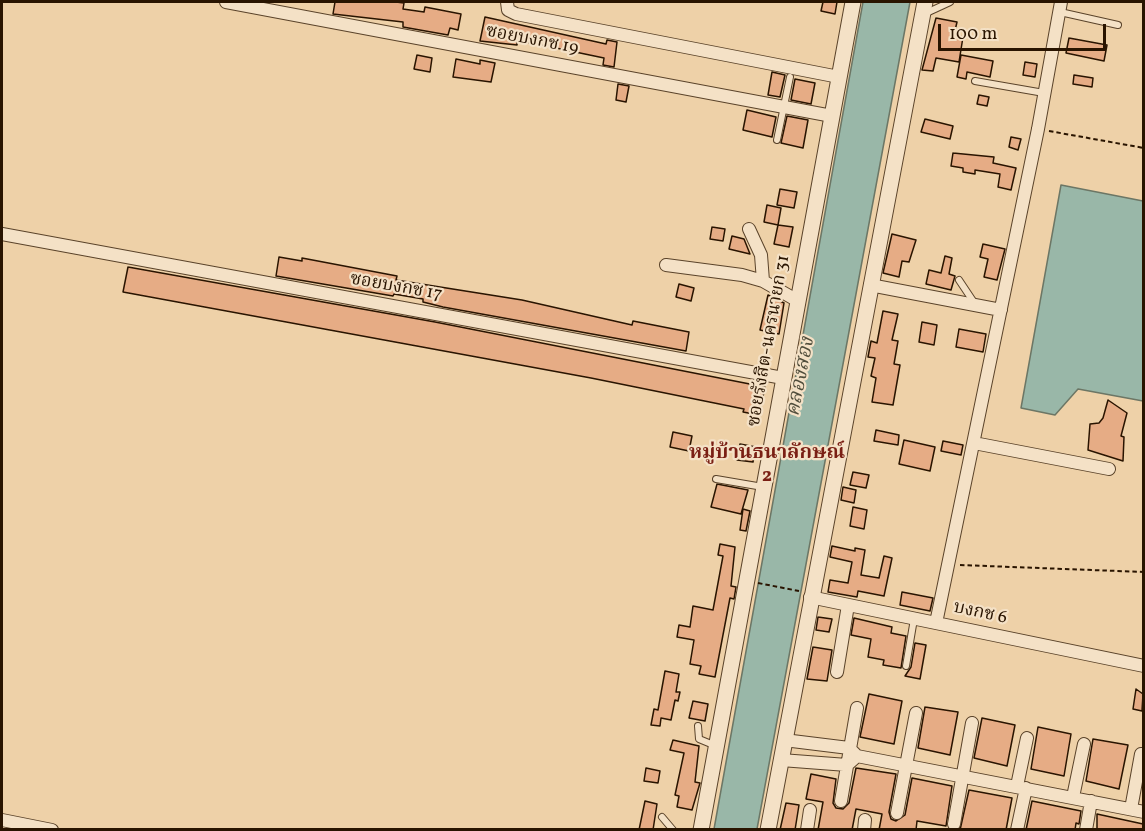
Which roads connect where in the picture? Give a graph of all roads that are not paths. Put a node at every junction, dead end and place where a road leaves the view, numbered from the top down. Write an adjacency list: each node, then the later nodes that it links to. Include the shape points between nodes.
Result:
1 (226, 2): 12 (street, ซอยบงกช 19)
2 (507, 2): 9 (street, via 508,10 516,14)
3 (853, 2): 9 (street, ซอยรังสิต-นครนายก 31)
4 (950, 2): 6 (lane)
5 (1060, 7): 7 (lane); 11 (street)
6 (924, 8): 20 (street)
7 (1118, 25)
8 (790, 77): 12 (lane)
9 (839, 77): 13 (street, ซอยรังสิต-นครนายก 31)
10 (975, 81): 11 (lane)
11 (1045, 93): 23 (street)
12 (783, 106): 13 (street, ซอยบงกช 19); 14 (lane)
13 (832, 116): 21 (street, ซอยรังสิต-นครนายก 31)
14 (777, 140)
15 (749, 229): 19 (street, via 761,255)
16 (2, 234): 24 (street, ซอยบงกช 17)
17 (666, 265): 19 (street, via 722,271)
18 (959, 280): 22 (lane)
19 (763, 282): 21 (street)
20 (870, 285): 22 (street); 29 (street)
21 (798, 301): 24 (street, ซอยรังสิต-นครนายก 31)
22 (976, 305): 23 (street)
23 (1001, 310): 25 (street)
24 (783, 378): 28 (street, ซอยรังสิต-นครนายก 31)
25 (974, 443): 26 (street); 32 (street)
26 (1109, 469)
27 (716, 479): 28 (lane)
28 (763, 488): 43 (street, ซอยรังสิต-นครนายก 31)
29 (807, 594): 30 (street, บงกช 6); 41 (street)
30 (848, 605): 31 (street, บงกช 6); 35 (street)
31 (914, 619): 32 (street, บงกช 6); 33 (lane)
32 (936, 623): 34 (street, บงกช 6)
33 (906, 666)
34 (1143, 666)
35 (837, 672)
36 (857, 708): 44 (street)
37 (916, 713): 47 (street)
38 (972, 723): 49 (street)
39 (698, 726): 43 (lane, via 699,739)
40 (1027, 738): 50 (street)
41 (784, 740): 44 (street); 46 (street)
42 (1084, 744): 51 (street)
43 (716, 746): 62 (street, ซอยรังสิต-นครนายก 31)
44 (853, 752): 47 (street); 48 (street)
45 (1141, 754): 55 (street)
46 (780, 760): 48 (street); 63 (street)
47 (905, 764): 49 (street); 56 (street)
48 (847, 765): 52 (street)
49 (963, 775): 50 (street); 59 (street)
50 (1022, 787): 51 (street); 65 (street)
51 (1073, 797): 53 (street)
52 (841, 801)
53 (1091, 801): 55 (street); 66 (street)
54 (810, 810): 64 (street)
55 (1137, 810)
56 (897, 813)
57 (662, 817): 61 (lane)
58 (2, 820): 60 (street)
59 (954, 824)
60 (52, 830)
61 (673, 830)
62 (700, 830)
63 (768, 830)
64 (807, 830)
65 (1017, 830)
66 (1086, 830)

